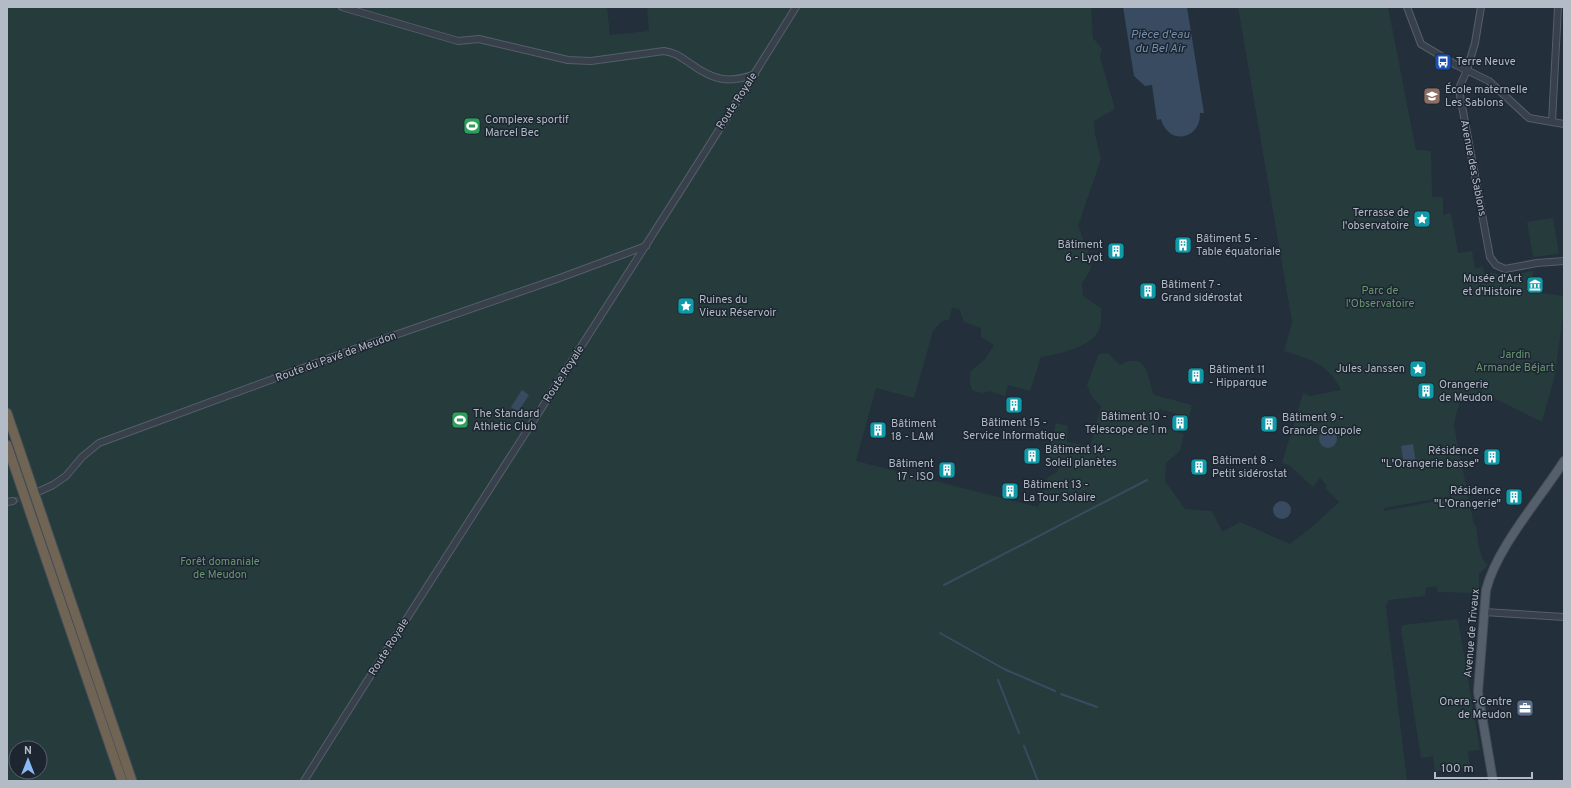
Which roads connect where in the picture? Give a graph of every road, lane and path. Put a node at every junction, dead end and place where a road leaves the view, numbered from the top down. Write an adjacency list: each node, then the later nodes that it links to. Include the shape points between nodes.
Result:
1 (342, 7): 7 (street, via 458,41 479,39 568,60 591,61 664,51 675,53 707,76 717,79 745,78)
2 (796, 7): 7 (street, Route Royale)
3 (1407, 7): 6 (street, via 1421,44)
4 (1481, 7): 6 (street, Avenue des Sablons)
5 (1558, 7): 8 (street)
6 (1467, 70): 8 (street, via 1489,81 1529,118); 11 (street, Avenue des Sablons, via 1460,95 1490,257 1496,266 1505,268)
7 (755, 74): 10 (street, Route Royale)
8 (1552, 122): 9 (street)
9 (1564, 124)
10 (646, 246): 15 (street, Route du Pavé de Meudon, via 99,443 82,457 66,476 53,486); 20 (street, Route Royale)
11 (1564, 261)
12 (7, 413): 19 (highway)
13 (7, 445): 18 (highway)
14 (1564, 461): 16 (main road, Avenue de Trivaux, via 1496,563 1488,580)
15 (40, 491)
16 (1484, 612): 17 (street); 21 (main road, Avenue de Trivaux, via 1478,692)
17 (1564, 617)
18 (122, 781)
19 (132, 781)
20 (304, 781)
21 (1493, 781)

